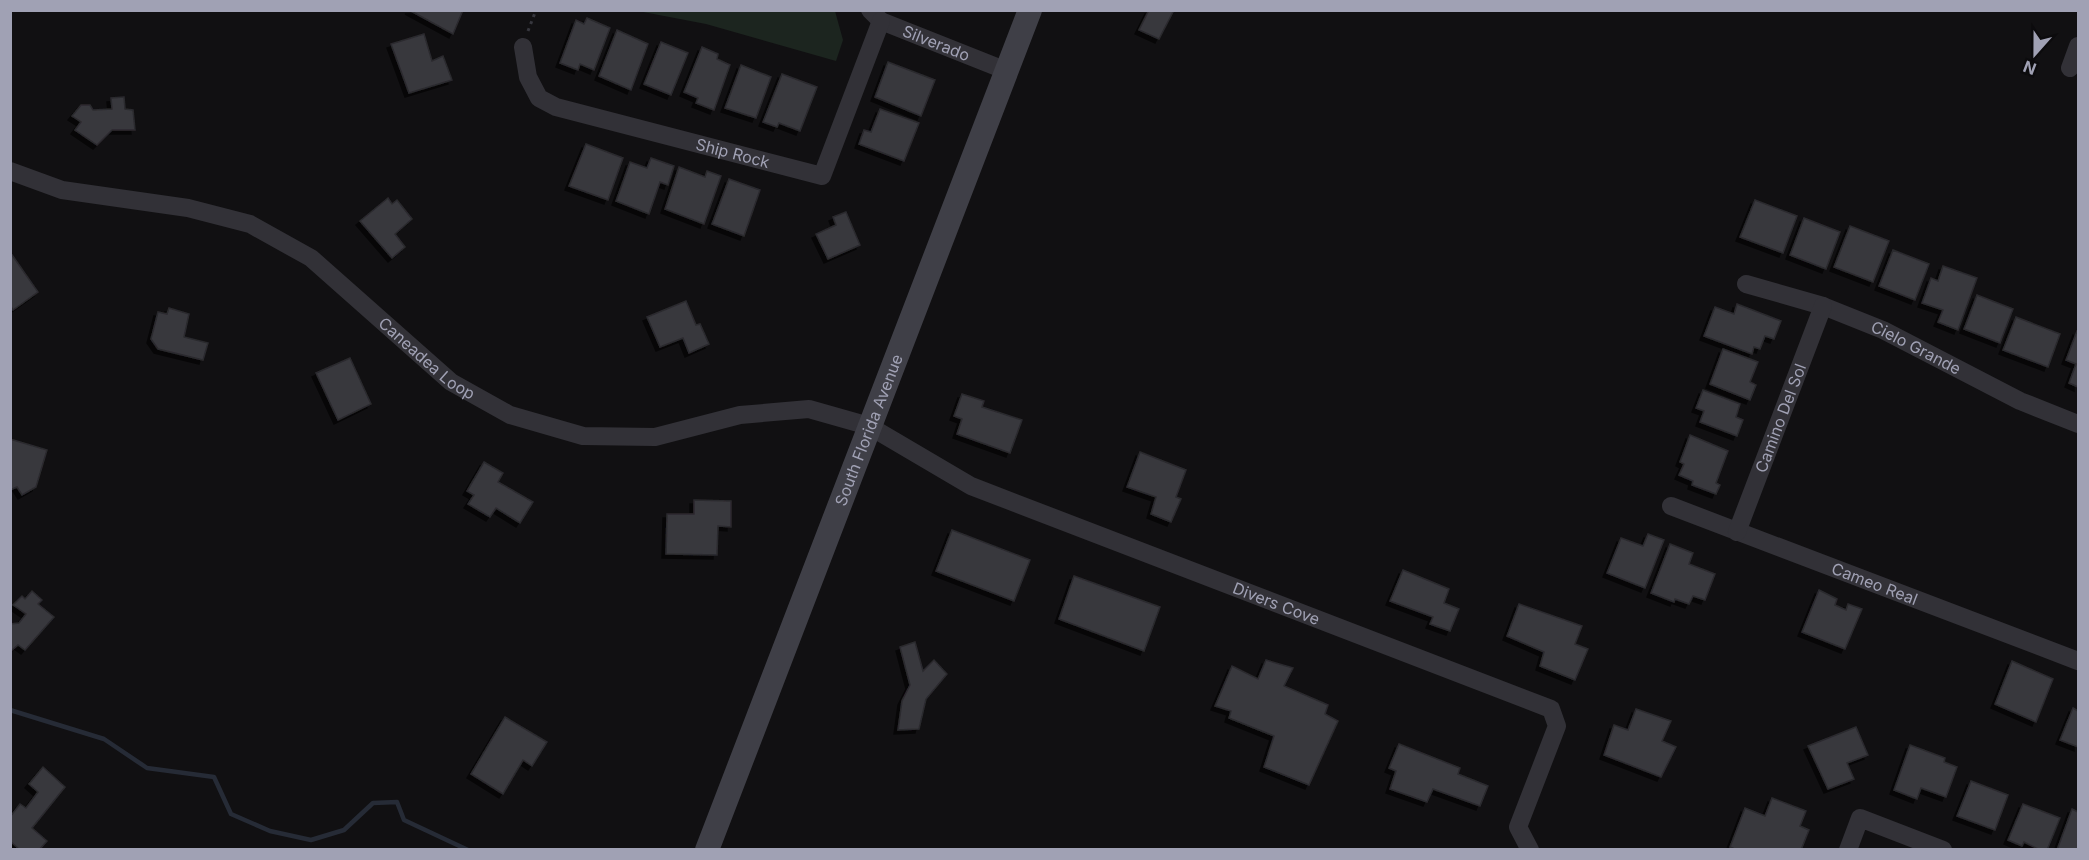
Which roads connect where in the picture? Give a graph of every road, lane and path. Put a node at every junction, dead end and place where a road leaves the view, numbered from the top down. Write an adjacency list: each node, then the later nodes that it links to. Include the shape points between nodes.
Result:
1 (536, 10): 5 (path)
2 (1030, 10): 7 (main road, South Florida Avenue)
3 (876, 16): 5 (street, Ship Rock, via 822,176 556,106 539,98 528,77); 7 (street, Silverado)
4 (2079, 46): 6 (street)
5 (523, 47)
6 (2070, 68)
7 (1007, 71): 12 (main road, South Florida Avenue)
8 (10, 171): 12 (street, Caneadea Loop, via 62,190 188,208 250,224 311,258 451,382 510,415 584,436 655,437 740,415 809,410)
9 (1746, 284): 10 (street, Cielo Grande)
10 (1823, 306): 11 (street, Cielo Grande, via 1883,330 2020,400); 14 (street, Camino Del Sol)
11 (2079, 424)
12 (869, 426): 16 (main road, South Florida Avenue); 17 (street, Divers Cove, via 971,486 1551,709 1557,726 1518,826)
13 (1671, 506): 14 (street, Cameo Real)
14 (1737, 532): 15 (street, Cameo Real)
15 (2079, 661)
16 (707, 849)
17 (1530, 849)
18 (1848, 849): 19 (street, via 1860,818)
19 (1942, 849)

